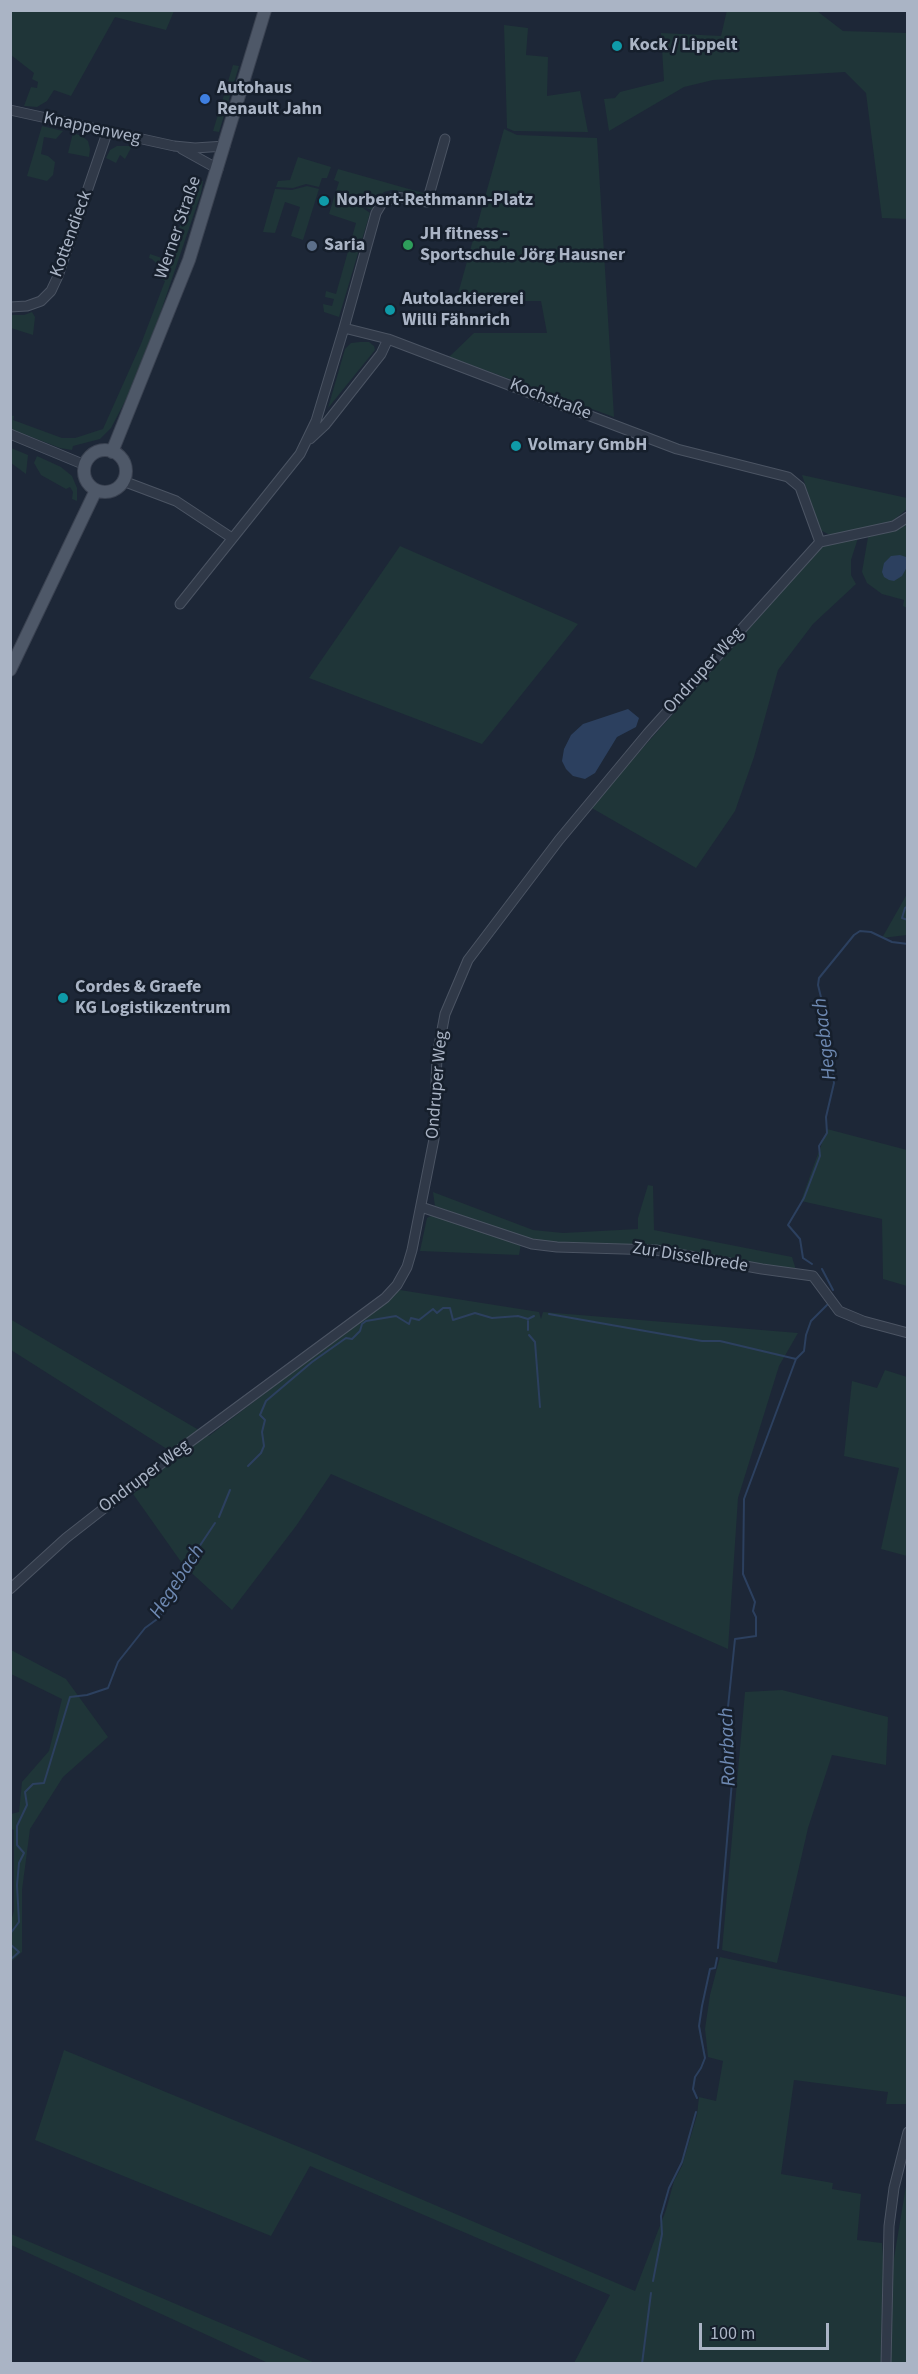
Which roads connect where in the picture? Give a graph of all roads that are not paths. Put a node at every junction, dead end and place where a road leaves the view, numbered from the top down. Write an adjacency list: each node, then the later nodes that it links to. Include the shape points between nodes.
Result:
1 (265, 10): 6 (main road, Werner Straße)
2 (10, 110): 3 (street, Knappenweg)
3 (107, 133): 5 (street, Knappenweg); 8 (street, Kottendieck, via 51,291 41,301)
4 (445, 139): 9 (street, via 427,202 396,197 382,203 376,213)
5 (174, 146): 6 (street, Knappenweg); 7 (street, Knappenweg)
6 (225, 146): 7 (main road, Werner Straße)
7 (218, 169): 13 (main road, Werner Straße, via 189,260)
8 (10, 307)
9 (344, 328): 10 (street, Kochstraße); 12 (street)
10 (388, 339): 12 (street, via 381,354 325,425); 19 (street, Kochstraße, via 677,449 788,477 800,487)
11 (10, 434): 14 (street)
12 (308, 440): 18 (street)
13 (112, 452): 14 (main road, via 95,453); 15 (main road, via 124,463)
14 (85, 465): 16 (main road, via 85,477)
15 (123, 482): 16 (main road, via 108,492); 18 (street, via 176,501)
16 (96, 490): 21 (main road)
17 (908, 517): 19 (street, via 894,526)
18 (232, 538): 20 (street)
19 (820, 543): 22 (street, Ondruper Weg, via 648,733 468,960 452,993 440,1035 434,1139)
20 (180, 604)
21 (10, 670)
22 (421, 1208): 23 (street, Zur Disselbrede, via 532,1244 656,1250 813,1276 839,1311 863,1322); 24 (street, Ondruper Weg, via 407,1267 386,1298 171,1456 66,1538)
23 (908, 1333)
24 (10, 1589)
25 (908, 2132): 26 (street, via 889,2226)
26 (886, 2364)

